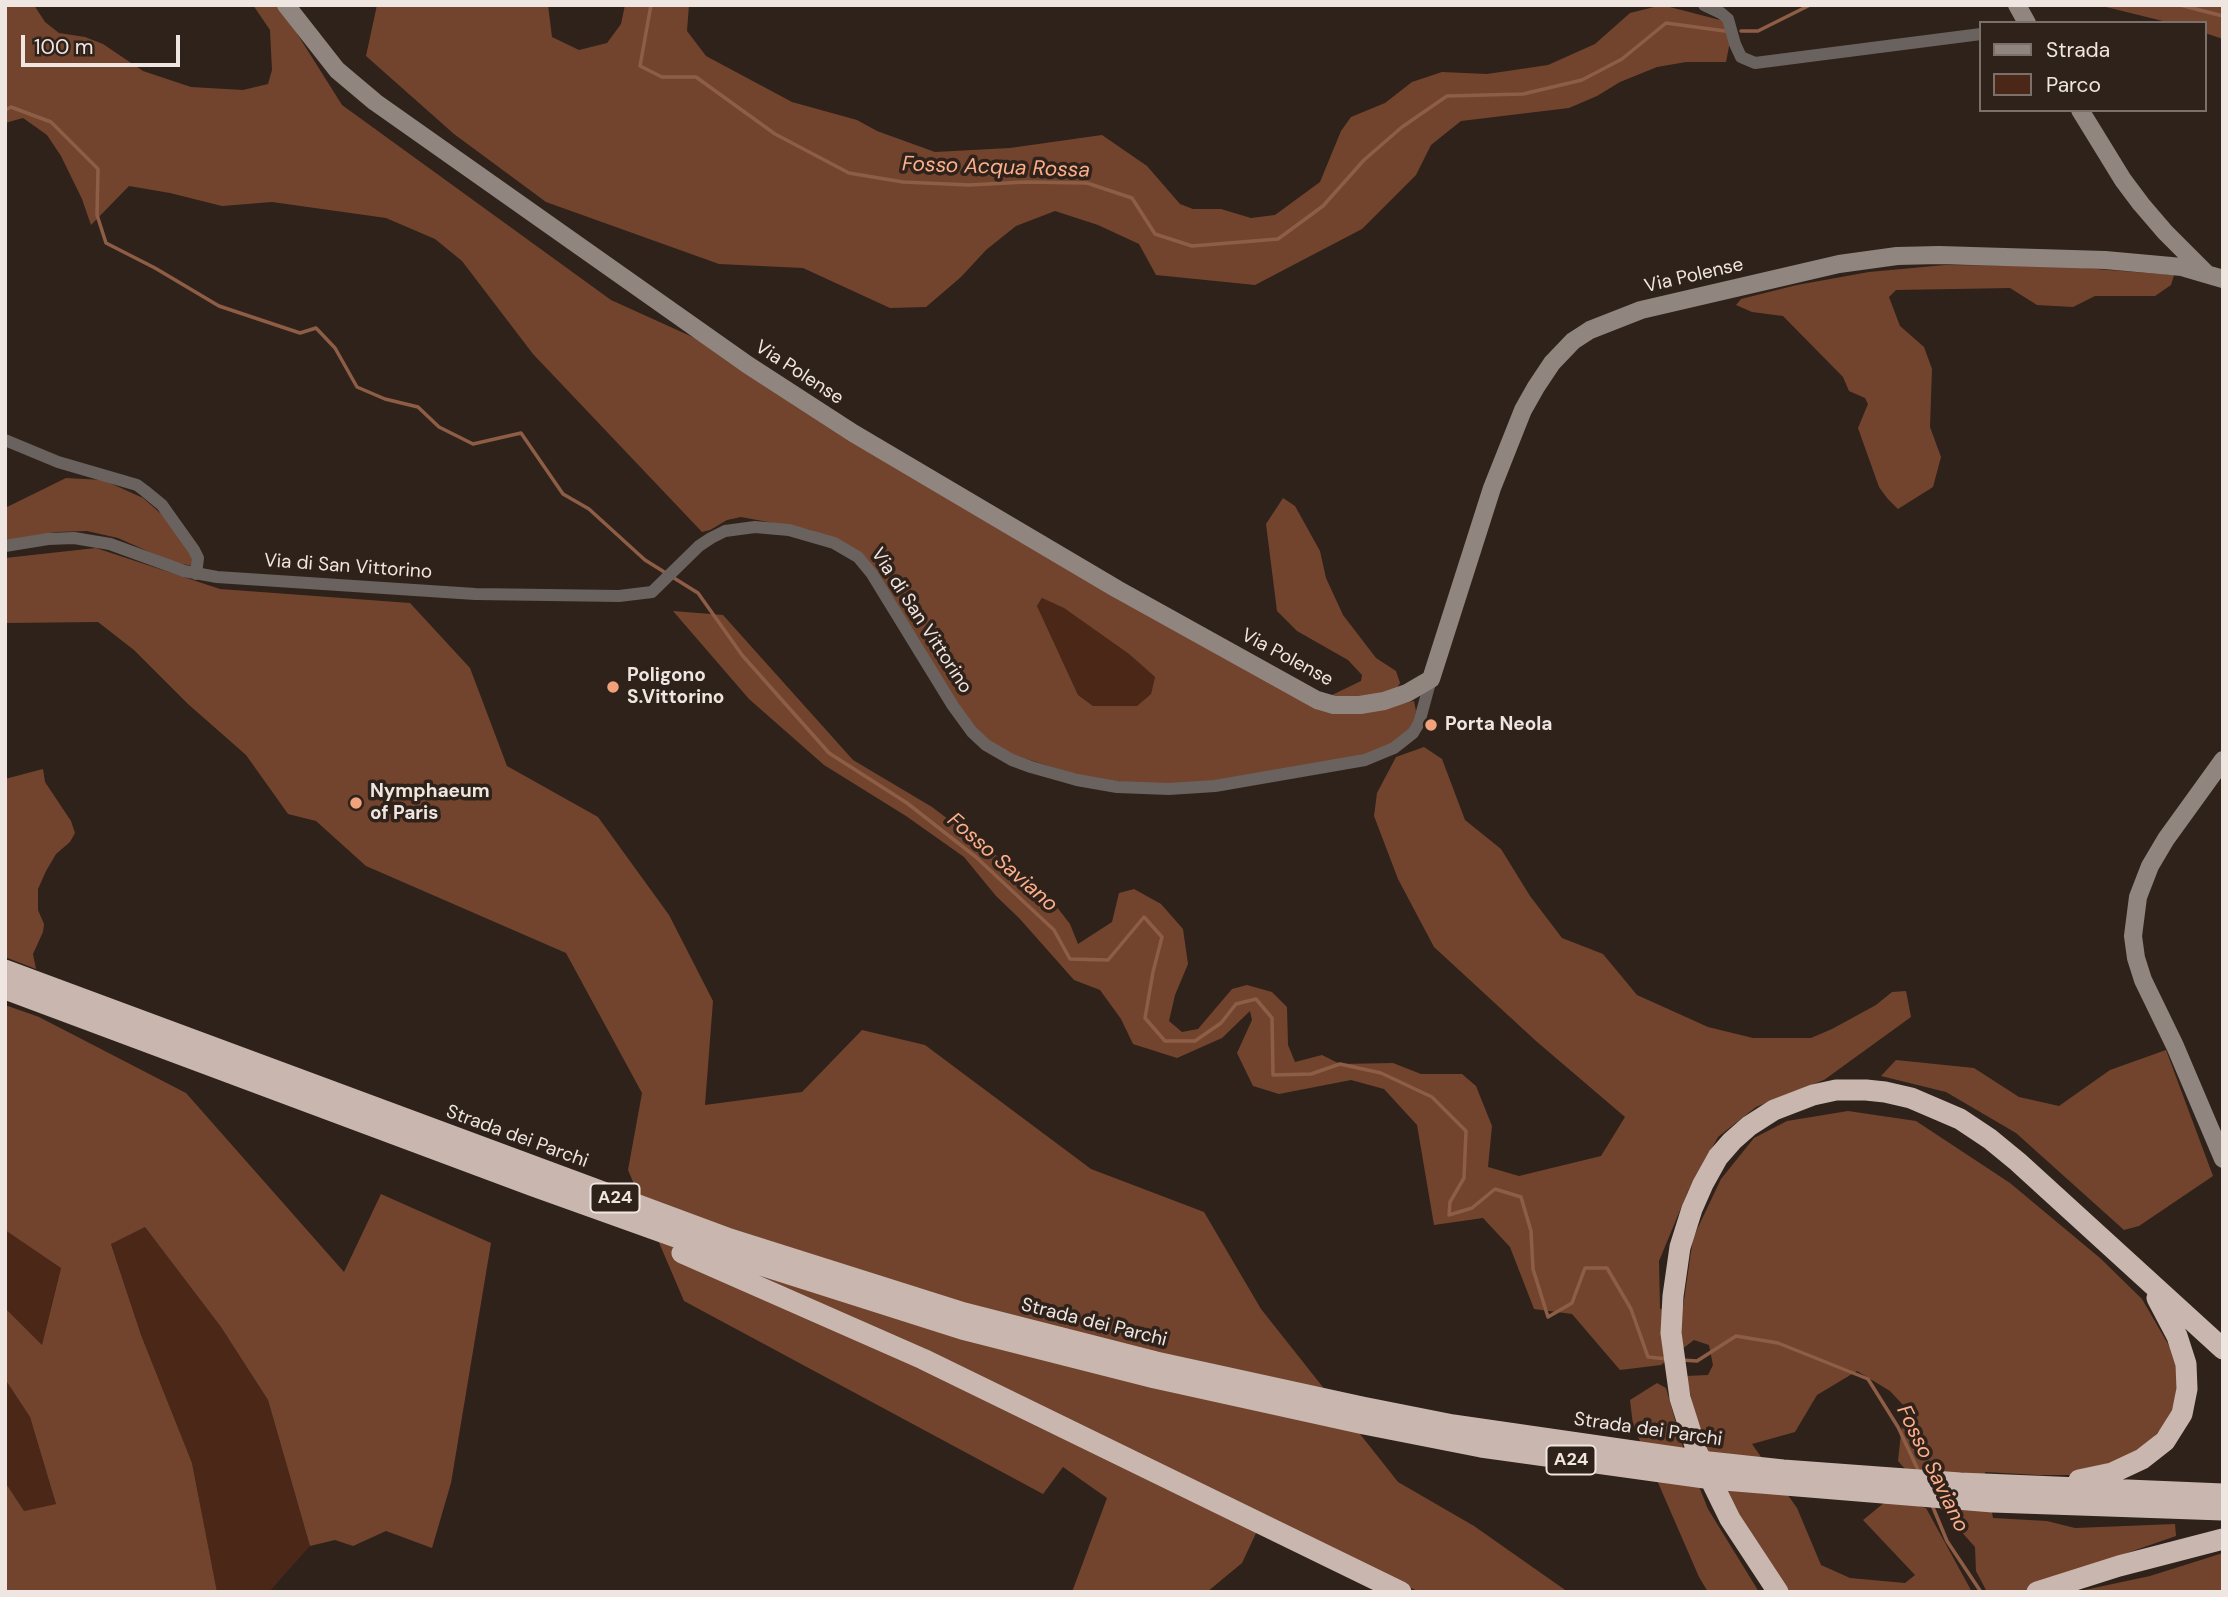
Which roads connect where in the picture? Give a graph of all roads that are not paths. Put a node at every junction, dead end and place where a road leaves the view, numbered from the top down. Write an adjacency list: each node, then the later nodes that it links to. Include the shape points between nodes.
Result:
1 (286, 5): 12 (street, Via Polense, via 337,70 375,102 710,340 925,476 1321,702 1346,706 1376,703)
2 (1704, 5): 5 (street, via 1728,19 1741,57 1755,63)
3 (2017, 5): 4 (street)
4 (2026, 21)
5 (1980, 34)
6 (2081, 112): 7 (street, via 2141,204)
7 (2205, 272): 8 (street, Via Polense); 12 (street, Via Polense, via 2089,259 1886,257 1828,266 1642,310 1590,330 1552,363 1523,410 1492,488)
8 (2223, 279)
9 (5, 440): 11 (street, via 58,462 137,485 162,505 194,550)
10 (5, 546): 11 (street, Via di San Vittorino, via 86,539)
11 (196, 574): 12 (street, Via di San Vittorino, via 475,594 643,595 655,590 711,538 747,528 789,530 844,547 858,557 979,739 1012,760 1102,785 1203,787 1365,760 1394,748 1413,733)
12 (1431, 679)
13 (2223, 760): 17 (street, via 2150,866 2137,897 2133,936 2143,980)
14 (5, 970): 16 (highway, Strada dei Parchi / A24)
15 (5, 989): 16 (highway, Strada dei Parchi / A24)
16 (85, 1009): 18 (highway, Strada dei Parchi / A24); 21 (highway, Strada dei Parchi / A24, via 730,1239)
17 (2223, 1159)
18 (533, 1186): 21 (highway, Strada dei Parchi / A24, via 883,1305 1016,1344); 26 (highway, via 910,1353)
19 (2149, 1283): 20 (highway); 22 (highway, via 2177,1336 2187,1371 2186,1402 2168,1436 2142,1459 2103,1476); 27 (highway, via 2018,1162 1975,1129 1911,1098 1878,1091 1813,1095 1774,1110 1749,1126 1724,1150 1703,1184 1688,1222 1672,1307 1672,1349 1680,1398 1697,1452 1721,1504)
20 (2223, 1349)
21 (1156, 1370): 22 (highway, Strada dei Parchi / A24, via 1521,1436)
22 (1993, 1493): 23 (highway, Strada dei Parchi / A24); 24 (highway, Strada dei Parchi / A24)
23 (2223, 1494)
24 (2223, 1510)
25 (2223, 1539): 28 (highway)
26 (1401, 1592)
27 (1778, 1592)
28 (2037, 1592)

